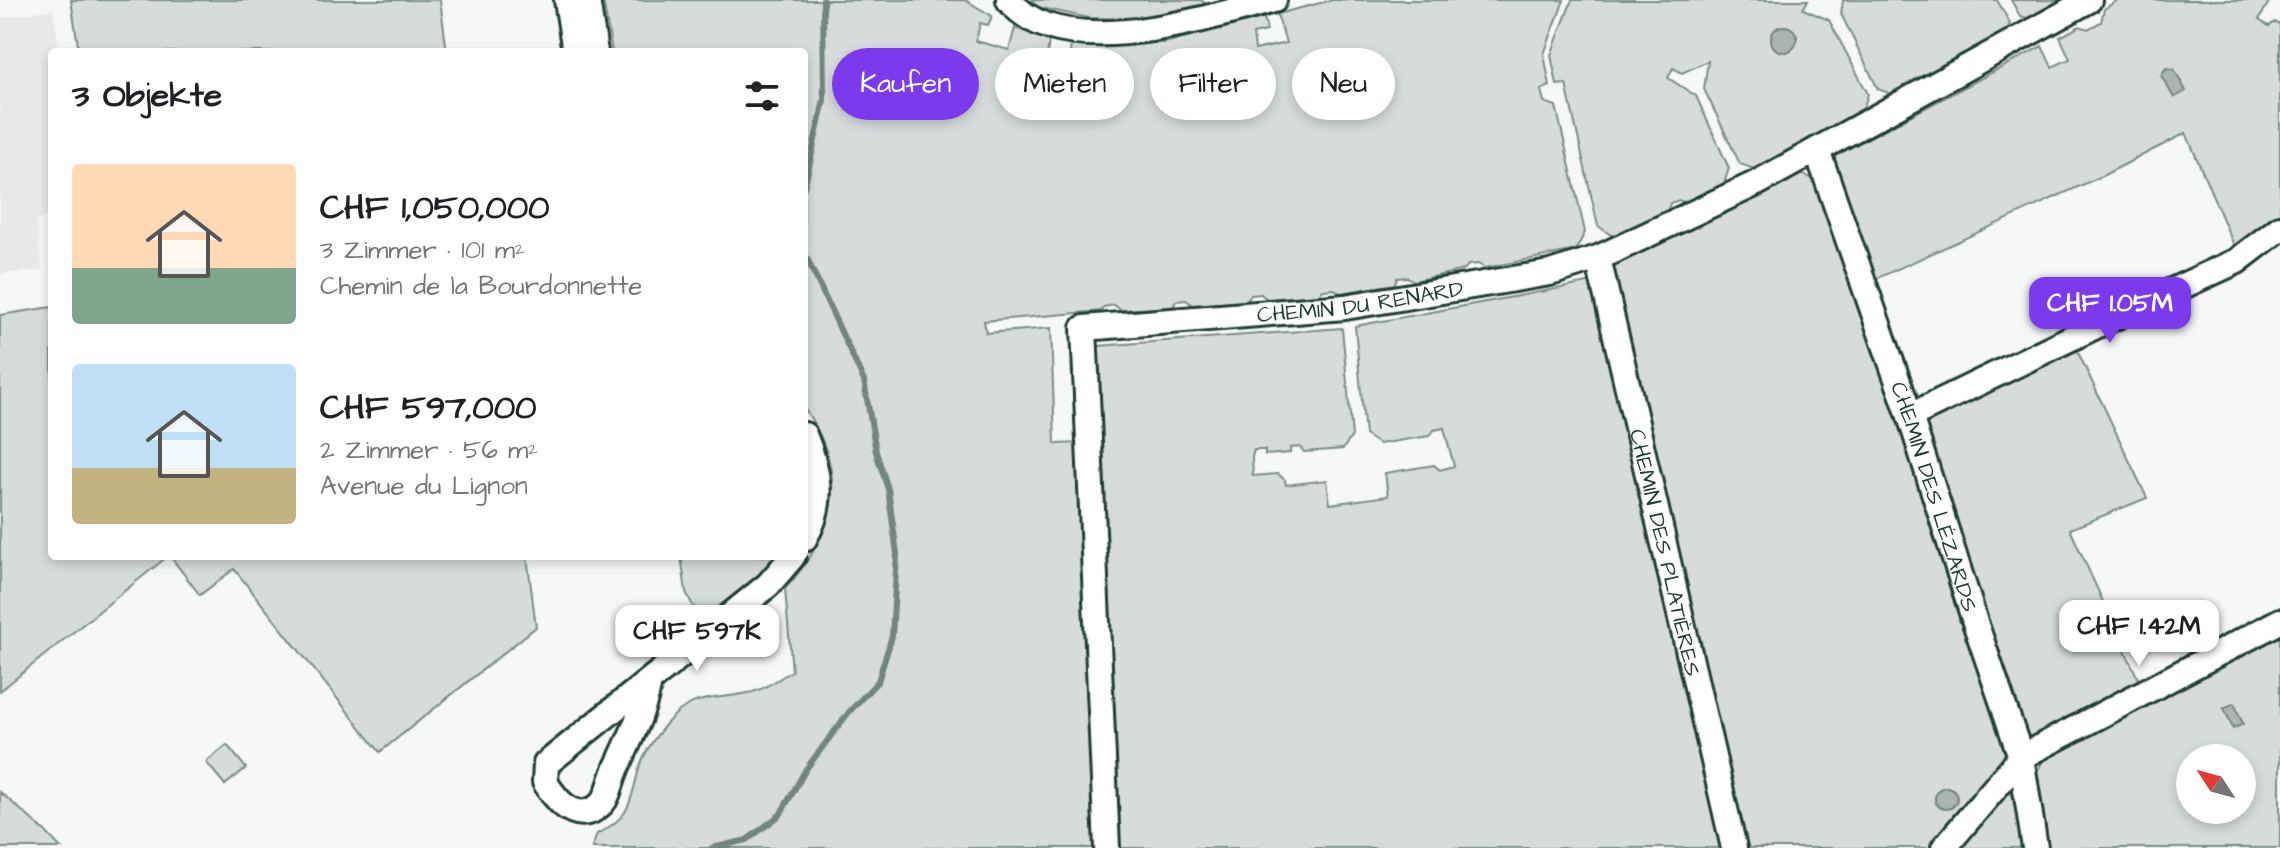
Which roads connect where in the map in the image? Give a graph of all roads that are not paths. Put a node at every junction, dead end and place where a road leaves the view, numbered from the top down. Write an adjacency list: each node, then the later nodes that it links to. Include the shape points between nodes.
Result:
1 (567, 0): 6 (street)
2 (587, 0): 7 (street)
3 (1009, 0): 4 (street, via 1019,13 1045,26 1096,33 1147,31)
4 (1274, 0)
5 (2089, 0): 8 (street, CHEMIN DU RENARD)
6 (574, 48)
7 (594, 48)
8 (1817, 150): 10 (street, CHEMIN DU RENARD); 11 (street, CHEMIN DES LÉZARDS)
9 (2280, 228): 11 (street, via 2237,261)
10 (1598, 258): 18 (street, CHEMIN DU RENARD, via 1550,273 1345,307 1084,328); 19 (street, CHEMIN DES PLATIÈRES)
11 (1910, 416): 17 (street, CHEMIN DES LÉZARDS)
12 (808, 445): 13 (street, via 819,494)
13 (808, 530)
14 (790, 560): 16 (street, via 768,585)
15 (2280, 621): 17 (street)
16 (649, 682): 16 (street, via 645,706 606,797 599,806 576,812 545,782 546,764)
17 (2021, 757): 20 (street); 21 (street, CHEMIN DES LÉZARDS)
18 (1107, 848)
19 (1734, 848)
20 (1944, 848)
21 (2035, 848)

